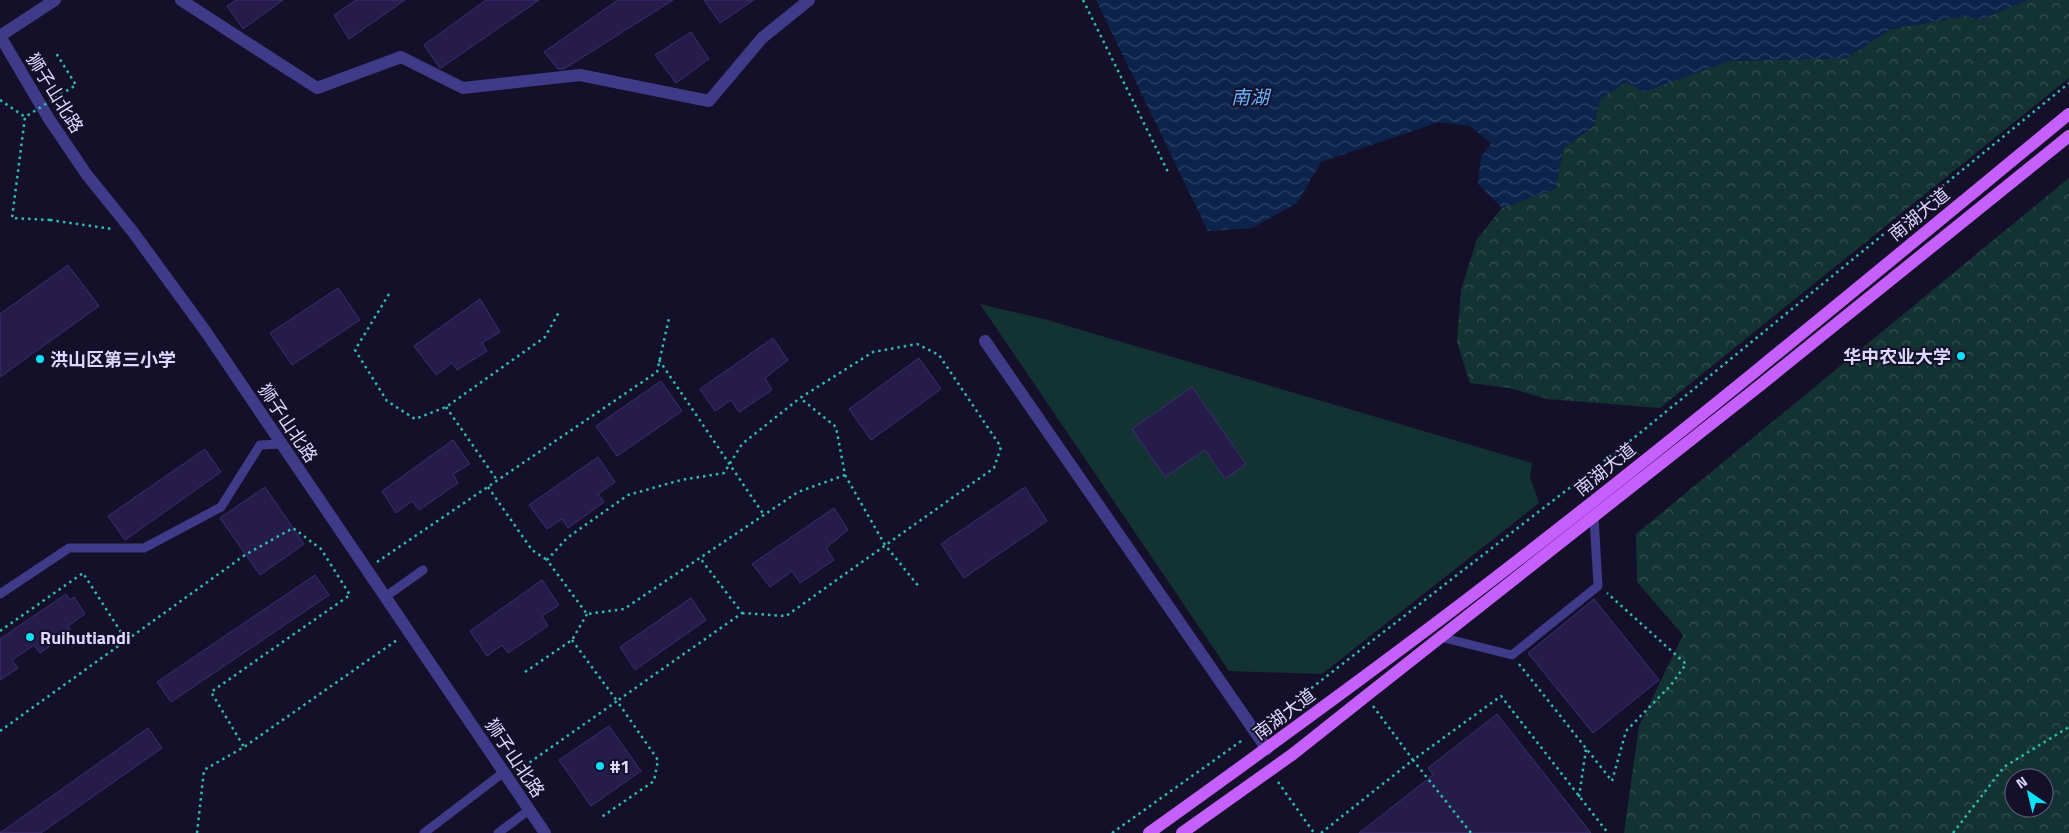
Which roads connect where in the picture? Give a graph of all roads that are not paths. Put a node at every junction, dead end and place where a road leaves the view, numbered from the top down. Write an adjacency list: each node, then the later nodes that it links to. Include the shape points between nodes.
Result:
1 (55, 0): 4 (street)
2 (181, 0): 3 (street, via 316,88 401,57 463,88 580,75 709,101 762,38)
3 (809, 0)
4 (0, 36): 8 (street, 狮子山北路, via 49,119 87,175 206,332)
5 (2069, 114): 14 (main road, 南湖大道, via 1526,555)
6 (2069, 136): 9 (main road, 南湖大道)
7 (985, 341): 14 (street)
8 (281, 444): 11 (lane, via 260,445 221,507 213,512 144,548 69,548); 12 (street, 狮子山北路)
9 (1594, 516): 13 (main road, 南湖大道); 13 (lane, via 1598,586 1512,655)
10 (423, 570): 12 (lane)
11 (0, 594)
12 (385, 597): 15 (street, 狮子山北路)
13 (1440, 637): 21 (main road, 南湖大道, via 1270,770)
14 (1267, 749): 20 (main road, 南湖大道)
15 (505, 775): 16 (street, 狮子山北路); 17 (lane)
16 (529, 810): 18 (lane); 19 (street, 狮子山北路)
17 (424, 833)
18 (498, 833)
19 (545, 833)
20 (1149, 833)
21 (1182, 833)

